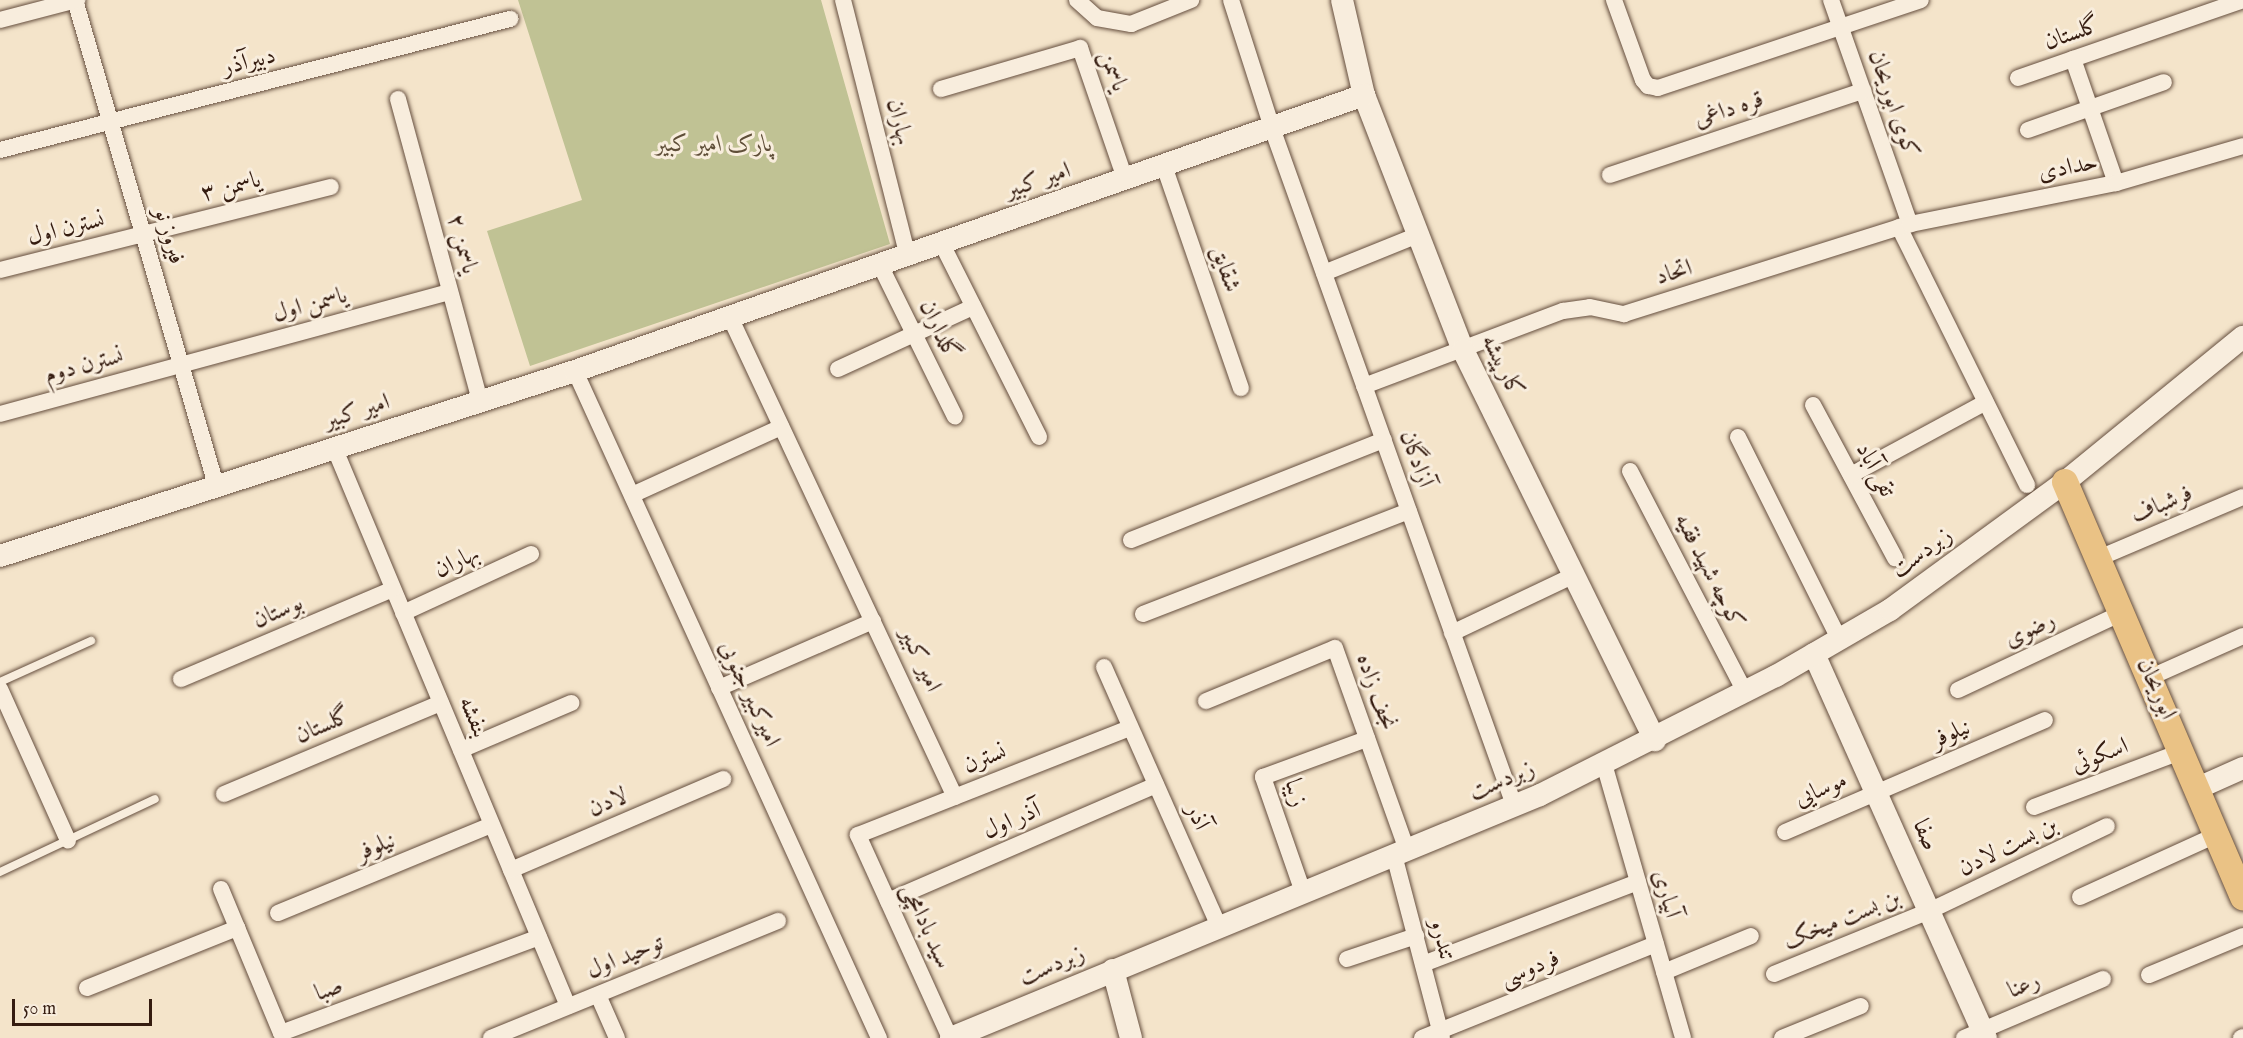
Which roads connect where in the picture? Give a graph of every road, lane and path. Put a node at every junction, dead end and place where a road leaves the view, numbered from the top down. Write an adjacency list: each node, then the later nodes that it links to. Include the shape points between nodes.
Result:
1 (76, 0): 11 (street); 22 (street, فیروز نو)
2 (843, 0): 36 (street, بهاران)
3 (1077, 0): 4 (street, via 1097,18 1131,24)
4 (1191, 0)
5 (1231, 0): 23 (street, آزادگان)
6 (1342, 0): 19 (main road, کارپیشه)
7 (1614, 0): 13 (street, via 1648,87 1658,88)
8 (1831, 0): 13 (street, کوی ابوریحان)
9 (1921, 0): 13 (street)
10 (2235, 2): 14 (street, گلستان)
11 (0, 20)
12 (510, 20): 22 (street, دبیرآذر)
13 (1840, 27): 18 (street, کوی ابوریحان)
14 (2073, 59): 15 (street, گلستان); 21 (street)
15 (2018, 78)
16 (2164, 82): 21 (street)
17 (941, 89): 29 (street, یاسمن, via 1080,48)
18 (1863, 91): 28 (street, قره داغی); 32 (street, کوی ابوریحان)
19 (1364, 95): 23 (main road, امیر کبیر); 34 (main road, کارپیشه)
20 (398, 99): 40 (street, یاسمن ۲)
21 (2091, 110): 24 (street); 30 (street)
22 (110, 122): 26 (street, دبیرآذر); 33 (street, فیروز نو)
23 (1272, 128): 27 (main road, امیر کبیر); 39 (street, آزادگان)
24 (2028, 130)
25 (2243, 146): 30 (street, حدادی)
26 (0, 150)
27 (1164, 166): 29 (main road, امیر کبیر); 50 (street, شقایق)
28 (1610, 175)
29 (1125, 179): 35 (main road, امیر کبیر)
30 (2116, 183): 32 (street, حدادی)
31 (331, 187): 33 (street, یاسمن ۳)
32 (1904, 226): 45 (street, اتحاد, via 1624,314 1590,308 1563,311); 52 (street)
33 (143, 234): 38 (street, نسترن اول); 46 (street, فیروز نو)
34 (1418, 235): 39 (street); 45 (main road, کارپیشه)
35 (942, 244): 36 (main road, امیر کبیر); 41 (street)
36 (909, 256): 37 (main road, امیر کبیر)
37 (880, 266): 42 (main road, امیر کبیر); 43 (street, گلداران)
38 (0, 270)
39 (1324, 273): 49 (street, آزادگان)
40 (450, 292): 46 (street, یاسمن اول); 51 (street, یاسمن ۲)
41 (974, 307): 43 (street); 57 (street)
42 (730, 317): 48 (main road, امیر کبیر); 56 (street, امیر کبیر)
43 (914, 334): 47 (street); 55 (street, گلداران)
44 (2243, 337): 63 (main road)
45 (1463, 350): 49 (street, اتحاد); 74 (main road, کارپیشه)
46 (181, 365): 54 (street, نسترن دوم); 64 (street, فیروز نو)
47 (838, 369)
48 (575, 370): 51 (main road, امیر کبیر); 66 (street, امیرکبیر جنوبی)
49 (1365, 386): 59 (street, آزادگان)
50 (1241, 388)
51 (480, 401): 60 (main road, امیر کبیر)
52 (1986, 402): 62 (street); 65 (street)
53 (1813, 405): 62 (street, تقی آباد)
54 (0, 414)
55 (955, 417)
56 (781, 427): 66 (street); 79 (street, امیر کبیر)
57 (1039, 437)
58 (1738, 437): 82 (street)
59 (1384, 440): 68 (street, آزادگان); 69 (street)
60 (334, 447): 64 (main road, امیر کبیر); 75 (street, بنفشه)
61 (1630, 471): 92 (street, کوچه شهید فقیه)
62 (1851, 475): 72 (street, تقی آباد)
63 (2065, 482): 65 (main road, زبردست); 73 (main road, ابوریحان)
64 (216, 485): 71 (main road, امیر کبیر)
65 (2032, 494): 82 (main road, زبردست, via 1890,610)
66 (632, 495): 89 (street, امیرکبیر جنوبی)
67 (2243, 497): 73 (street, فرشباف)
68 (1409, 511): 78 (street); 80 (street, آزادگان)
69 (1131, 540)
70 (531, 554): 76 (street, بهاران)
71 (0, 556)
72 (1894, 558)
73 (2099, 558): 77 (main road, ابوریحان)
74 (1574, 576): 80 (street); 99 (main road, کارپیشه)
75 (393, 589): 76 (street, بنفشه); 87 (street, بوستان)
76 (403, 613): 95 (street, بنفشه)
77 (2122, 613): 86 (main road, ابوریحان); 91 (street, رضوی)
78 (1143, 614)
79 (873, 621): 89 (street); 109 (street, امیر کبیر)
80 (1452, 633): 111 (street, آزادگان)
81 (2243, 636): 86 (street)
82 (1839, 639): 84 (main road, زبردست)
83 (91, 641): 88 (lane)
84 (1814, 654): 92 (main road, زبردست); 107 (main road, صفا)
85 (1104, 667): 97 (street, آذر)
86 (2151, 678): 101 (main road, ابوریحان)
87 (181, 679)
88 (0, 682)
89 (719, 688): 154 (street, امیرکبیر جنوبی)
90 (0, 689): 118 (street)
91 (1958, 690)
92 (1745, 692): 99 (main road, زبردست)
93 (1206, 701): 98 (street, نجف زاده, via 1335,648)
94 (571, 702): 100 (street)
95 (441, 703): 100 (street, بنفشه); 108 (street, گلستان)
96 (2045, 720): 107 (street, نیلوفر)
97 (1130, 729): 105 (street, آذر); 109 (street, نسترن)
98 (1367, 739): 119 (street, نجف زاده); 125 (street, زیبا, via 1263,777)
99 (1655, 740): 102 (main road, زبردست)
100 (460, 750): 113 (street, بنفشه)
101 (2183, 751): 106 (main road, ابوریحان); 112 (street, اسکوئی)
102 (1604, 764): 111 (main road, زبردست); 122 (street, آبیاری)
103 (2243, 768): 106 (main road)
104 (723, 780): 120 (street, لادن)
105 (1156, 785): 127 (street, آذر اول); 131 (street, آذر)
106 (2198, 788): 117 (main road, ابوریحان)
107 (1876, 792): 115 (street, موسایی); 128 (main road, صفا)
108 (224, 794)
109 (955, 797): 116 (street, نسترن)
110 (155, 799): 118 (lane)
111 (1514, 806): 119 (main road, زبردست)
112 (2034, 807)
113 (492, 825): 120 (street, بنفشه); 129 (street, نیلوفر)
114 (2107, 826): 128 (street, بن بست لادن)
115 (1785, 832)
116 (858, 834): 127 (street, سید بادامچی)
117 (2218, 834): 123 (main road, ابوریحان); 126 (street)
118 (68, 840): 121 (lane)
119 (1400, 852): 125 (main road, زبردست); 133 (street, تندرو)
120 (511, 870): 136 (street, بنفشه)
121 (0, 872)
122 (1638, 882): 137 (street, آبیاری); 139 (street)
123 (2241, 887)
124 (221, 889): 132 (street, صبا)
125 (1303, 892): 131 (main road, زبردست)
126 (2080, 897)
127 (888, 901): 151 (street, سید بادامچی)
128 (1929, 911): 142 (street, بن بست میخک); 150 (main road, صفا)
129 (278, 913)
130 (777, 921): 146 (street, توحید اول)
131 (1219, 926): 140 (main road, زبردست)
132 (237, 928): 136 (street, صبا, via 281,1033); 145 (street)
133 (1416, 936): 138 (street); 139 (street, تندرو)
134 (1751, 936): 141 (street)
135 (2243, 936): 143 (street)
136 (539, 937): 147 (street, بنفشه)
137 (1656, 944): 141 (street, آبیاری); 149 (street, فردوسی)
138 (1347, 959)
139 (1423, 964): 149 (street, تندرو)
140 (1113, 970): 151 (main road, زبردست); 155 (main road)
141 (1664, 972): 157 (street, آبیاری)
142 (1774, 974)
143 (2149, 975)
144 (2103, 979): 150 (street, رعنا)
145 (87, 988)
146 (598, 995): 147 (street, توحید اول); 153 (street)
147 (568, 1006): 152 (street, توحید اول)
148 (1861, 1006): 158 (street)
149 (1441, 1034): 156 (street, فردوسی)
150 (1977, 1035)
151 (961, 1036)
152 (490, 1038)
153 (616, 1038)
154 (879, 1038)
155 (1131, 1038)
156 (1422, 1038)
157 (1683, 1038)
158 (1782, 1038)

